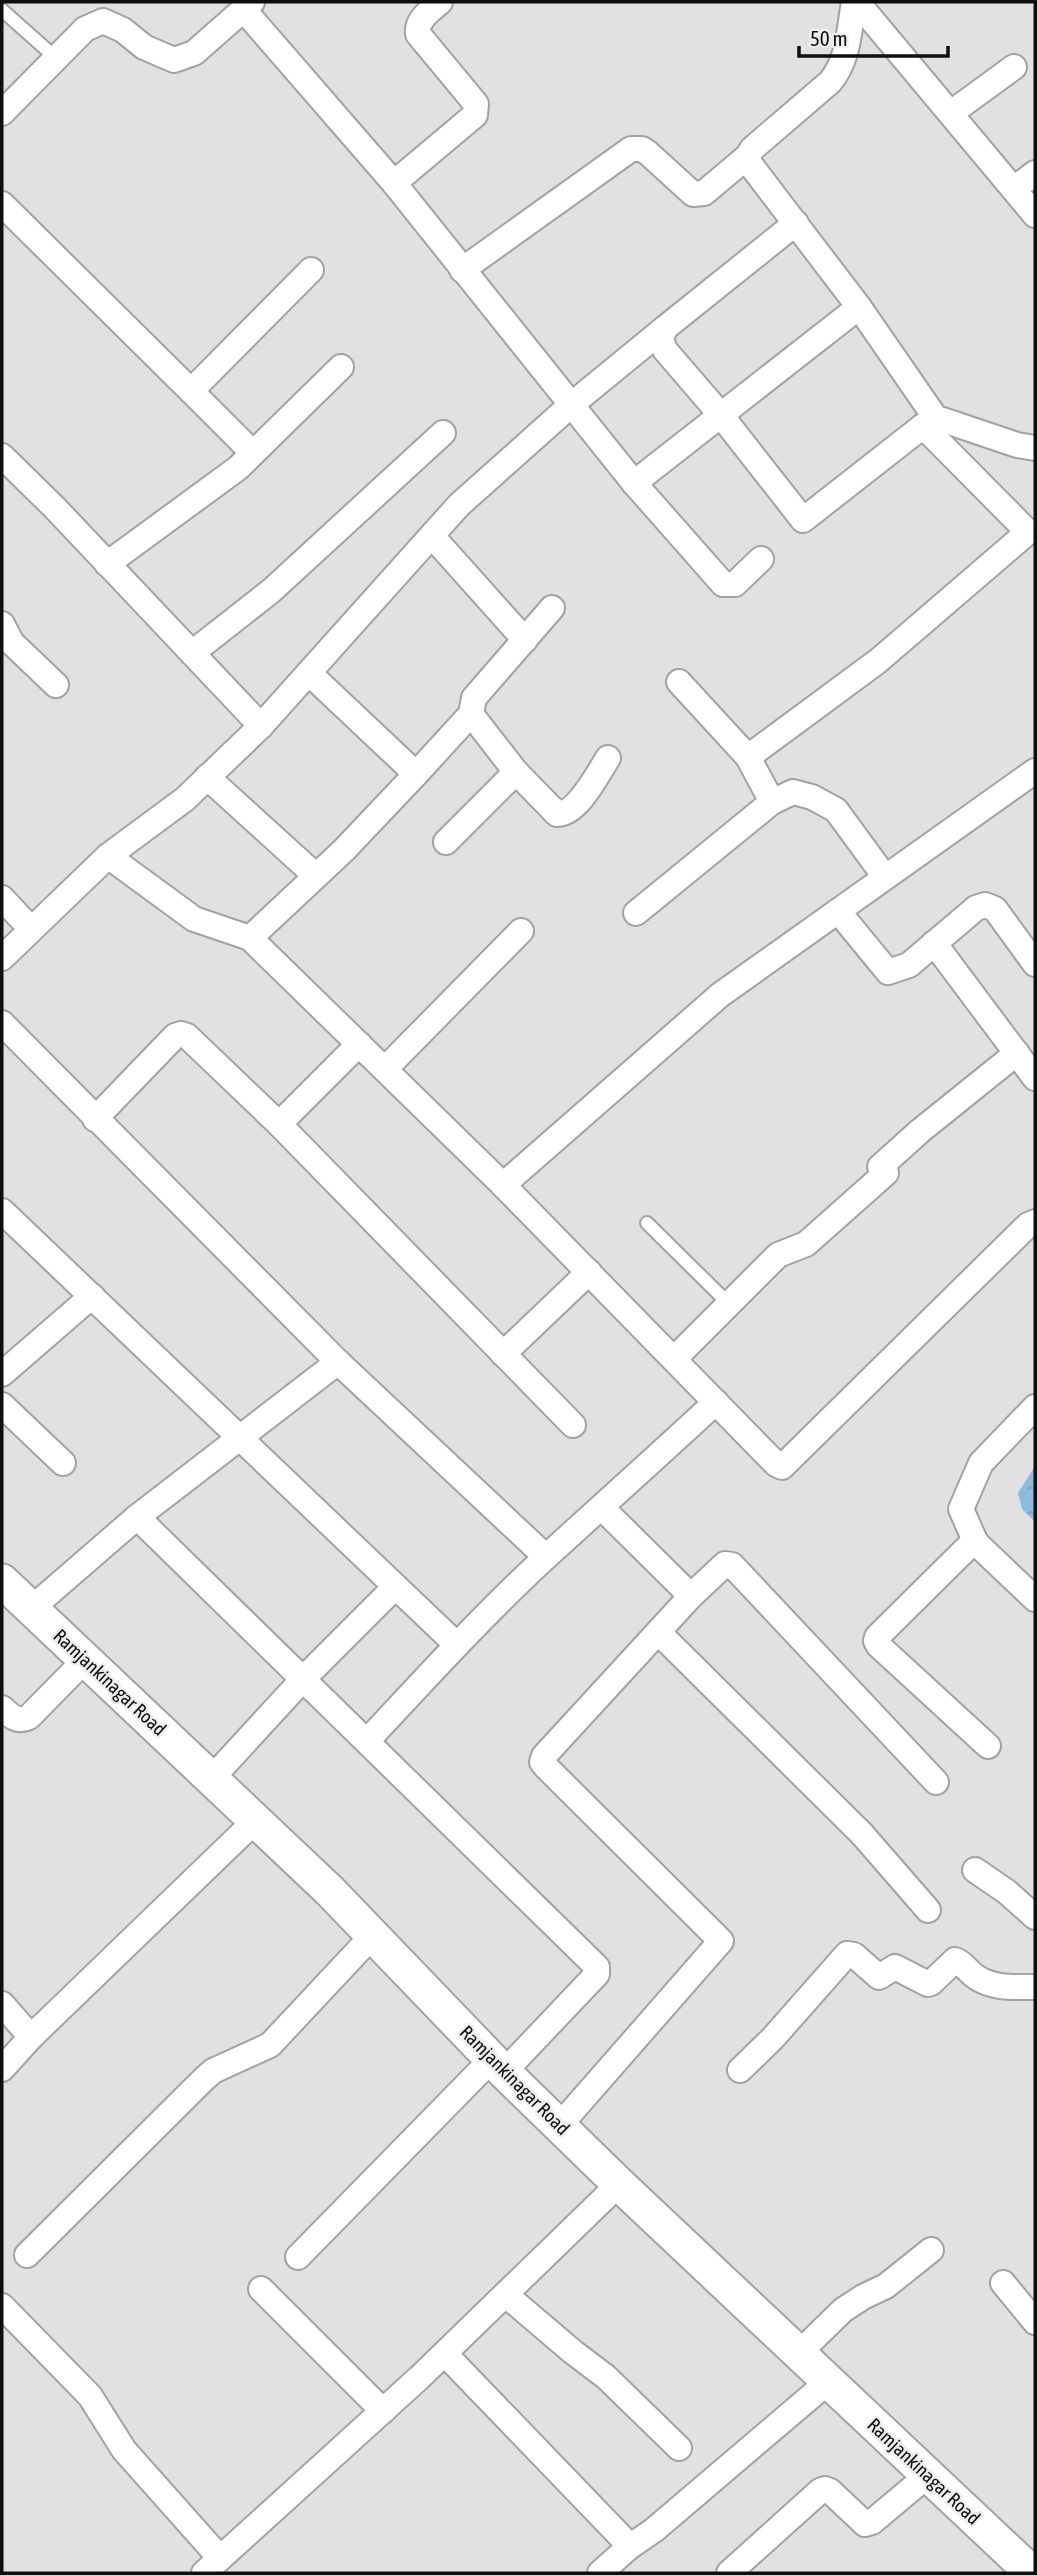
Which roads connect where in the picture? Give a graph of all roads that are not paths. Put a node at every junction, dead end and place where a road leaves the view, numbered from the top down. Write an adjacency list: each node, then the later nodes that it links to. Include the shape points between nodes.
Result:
1 (440, 2): 11 (street, via 422,19 418,34 477,110)
2 (855, 2): 8 (street); 9 (street, via 839,72)
3 (247, 6): 5 (street, via 194,53 174,60 103,21 85,29); 11 (street)
4 (2, 10): 5 (lane)
5 (56, 58): 7 (street)
6 (1014, 67): 8 (street)
7 (2, 113)
8 (951, 113): 12 (street)
9 (748, 156): 15 (street); 17 (street, via 704,192 693,194 648,153 631,149)
10 (1035, 173): 12 (street)
11 (394, 183): 17 (street)
12 (1014, 189): 14 (street)
13 (2, 204): 21 (street)
14 (1035, 215)
15 (796, 223): 18 (street); 19 (street)
16 (311, 270): 21 (street)
17 (462, 270): 22 (street)
18 (859, 307): 23 (street); 24 (street)
19 (664, 328): 22 (street); 23 (street, via 661,339 665,349)
20 (341, 367): 27 (street)
21 (191, 391): 27 (street)
22 (570, 405): 29 (street); 30 (street, via 459,505)
23 (720, 414): 24 (street, via 803,520); 29 (street)
24 (930, 423): 26 (street, via 943,420); 31 (street)
25 (443, 433): 37 (street, via 271,591)
26 (1035, 448)
27 (253, 453): 33 (street)
28 (2, 456): 33 (street)
29 (634, 483): 32 (street, via 723,584 735,584)
30 (432, 536): 36 (street); 38 (street)
31 (1032, 537): 43 (street, via 878,661)
32 (761, 559)
33 (107, 564): 37 (street)
34 (552, 608): 36 (street)
35 (2, 624): 40 (street, via 12,643)
36 (525, 640): 41 (street, via 474,698)
37 (192, 653): 42 (street)
38 (310, 674): 42 (street); 47 (street)
39 (679, 682): 43 (street)
40 (56, 685)
41 (471, 714): 46 (street); 47 (street)
42 (261, 726): 48 (street)
43 (748, 757): 49 (street)
44 (608, 758): 46 (street, via 566,814 557,814)
45 (1035, 771): 53 (street)
46 (516, 772): 50 (street)
47 (416, 774): 52 (street)
48 (207, 777): 51 (street); 52 (street)
49 (772, 802): 53 (street, via 793,792 836,810); 56 (street)
50 (446, 842)
51 (108, 856): 57 (street); 59 (street, via 194,919)
52 (316, 876): 59 (street)
53 (885, 877): 55 (street)
54 (2, 898): 57 (street)
55 (838, 911): 60 (street, via 888,972 909,965); 70 (street, via 720,995)
56 (636, 913)
57 (31, 929): 61 (street)
58 (521, 931): 66 (street)
59 (250, 937): 64 (street)
60 (934, 943): 62 (street, via 985,905 995,909); 65 (street)
61 (2, 958)
62 (1035, 964)
63 (2, 1023): 68 (street)
64 (359, 1044): 66 (street); 69 (street)
65 (1017, 1053): 67 (street); 76 (street, via 920,1130 806,1244 778,1255)
66 (384, 1069): 70 (street)
67 (1035, 1078)
68 (95, 1119): 69 (street, via 181,1034); 79 (street)
69 (279, 1124): 77 (street)
70 (503, 1185): 74 (street)
71 (2, 1212): 75 (street)
72 (1035, 1222): 81 (street, via 787,1465 776,1464)
73 (648, 1223): 76 (lane)
74 (589, 1272): 77 (street); 78 (street)
75 (92, 1296): 80 (street); 85 (street)
76 (729, 1304): 78 (street)
77 (503, 1354): 84 (street)
78 (674, 1359): 81 (street)
79 (338, 1362): 85 (street); 90 (street)
80 (2, 1374)
81 (716, 1402): 87 (street)
82 (2, 1405): 86 (street)
83 (1035, 1407): 89 (street, via 981,1462 961,1509)
84 (573, 1425)
85 (240, 1439): 88 (street); 92 (street)
86 (63, 1463)
87 (602, 1508): 90 (street); 93 (street)
88 (137, 1517): 95 (street); 99 (street)
89 (976, 1543): 94 (street); 102 (street, via 876,1641)
90 (546, 1557): 97 (street)
91 (2, 1581): 95 (street, Ramjankinagar Road)
92 (394, 1588): 97 (street); 99 (street)
93 (691, 1596): 96 (street); 104 (street, via 725,1564 732,1565)
94 (1035, 1599)
95 (32, 1608): 98 (street, Ramjankinagar Road)
96 (659, 1633): 107 (street, via 862,1834); 116 (street, via 542,1762 721,1941)
97 (457, 1645): 101 (street)
98 (86, 1659): 100 (street, via 29,1717 22,1721); 103 (street, Ramjankinagar Road)
99 (304, 1678): 101 (street); 103 (street)
100 (5, 1715)
101 (368, 1740): 113 (street, via 597,1967 597,1974)
102 (988, 1746)
103 (212, 1778): 105 (street, Ramjankinagar Road)
104 (936, 1782)
105 (256, 1820): 109 (street, Ramjankinagar Road); 112 (street)
106 (975, 1870): 108 (street)
107 (928, 1910)
108 (1035, 1917)
109 (373, 1935): 113 (street, Ramjankinagar Road); 119 (street, via 270,2045 213,2071)
110 (1035, 1987): 115 (street, via 1004,1988 984,1982 955,1960 928,1984 895,1967 879,1977 847,1954)
111 (2, 2004): 112 (street)
112 (31, 2036): 114 (street)
113 (498, 2065): 116 (street, Ramjankinagar Road); 120 (street)
114 (2, 2069)
115 (740, 2070)
116 (560, 2125): 117 (street, Ramjankinagar Road)
117 (619, 2183): 123 (street); 126 (street, Ramjankinagar Road)
118 (931, 2250): 126 (street, via 886,2286 843,2310)
119 (27, 2255)
120 (298, 2257)
121 (1003, 2283): 125 (street)
122 (261, 2289): 129 (street)
123 (506, 2295): 127 (street); 130 (street, via 606,2377)
124 (2, 2305): 133 (street, via 90,2396)
125 (1035, 2322)
126 (799, 2353): 128 (street, Ramjankinagar Road)
127 (445, 2354): 129 (street); 132 (street)
128 (829, 2381): 131 (street, Ramjankinagar Road); 132 (street)
129 (383, 2411): 133 (street)
130 (679, 2448)
131 (928, 2475): 135 (street, via 865,2524 830,2491 820,2491); 136 (street, Ramjankinagar Road)
132 (628, 2548): 134 (street)
133 (212, 2566)
134 (600, 2573)
135 (729, 2573)
136 (1032, 2573)

